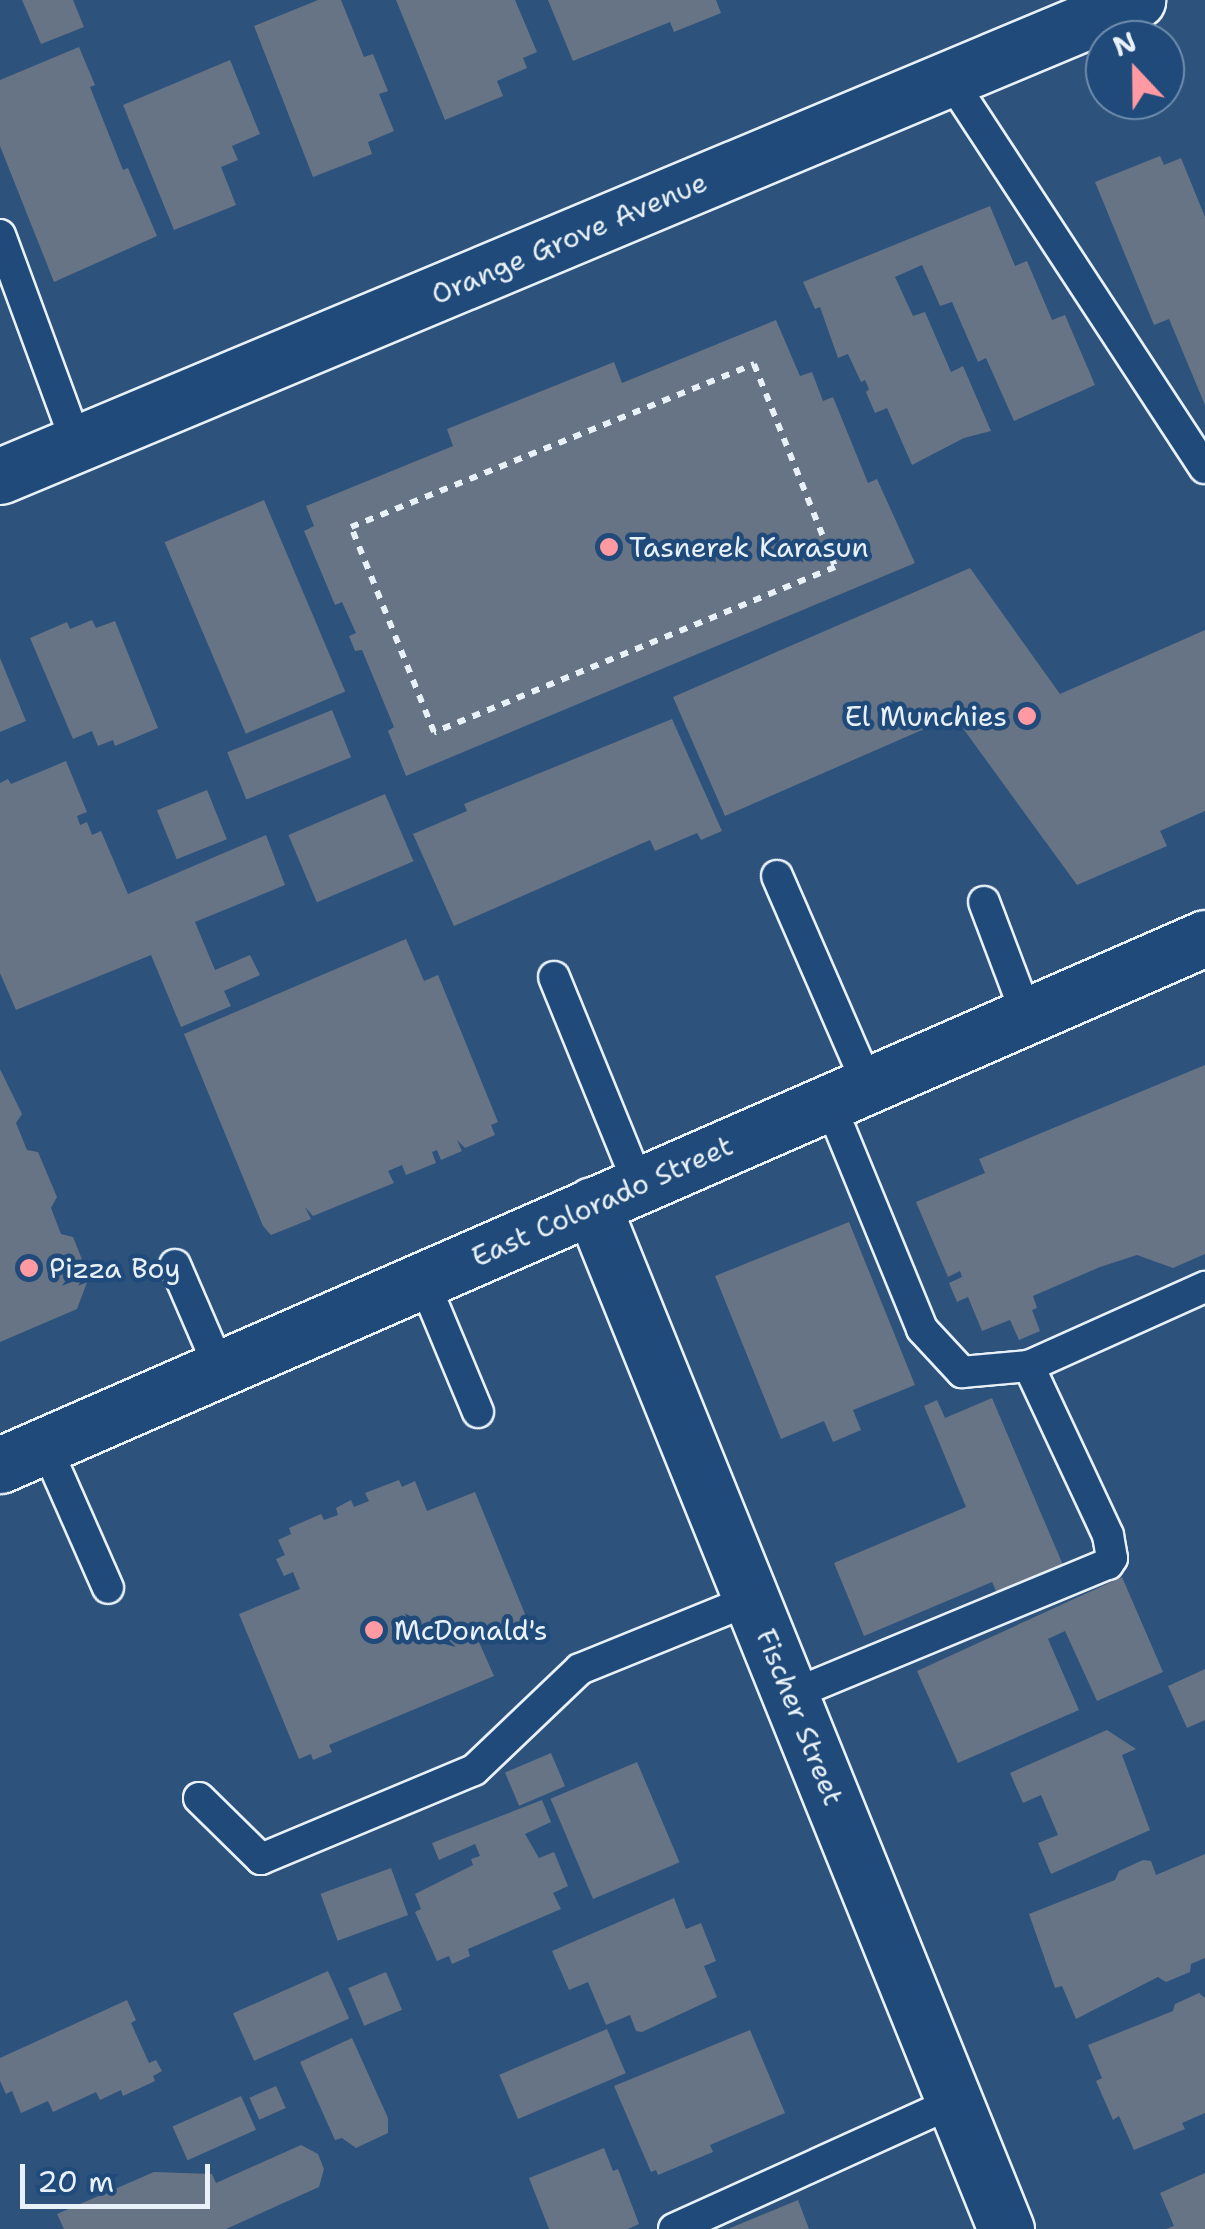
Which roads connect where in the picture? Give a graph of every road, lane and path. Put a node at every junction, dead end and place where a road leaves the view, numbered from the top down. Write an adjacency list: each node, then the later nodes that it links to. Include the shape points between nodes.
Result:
1 (1137, 0): 2 (street, Orange Grove Avenue)
2 (950, 79): 4 (street, Orange Grove Avenue); 5 (lane)
3 (0, 235): 4 (lane)
4 (77, 444): 6 (street, Orange Grove Avenue)
5 (1205, 468)
6 (0, 476)
7 (352, 528): 7 (path, via 434,732 835,567 754,364)
8 (777, 876): 13 (lane)
9 (984, 902): 12 (lane)
10 (1205, 938): 12 (street, East Colorado Street)
11 (554, 977): 14 (lane)
12 (1027, 1016): 13 (street, East Colorado Street)
13 (849, 1094): 14 (street, East Colorado Street); 18 (lane, via 922,1329 962,1372)
14 (616, 1195): 16 (street, East Colorado Street); 23 (street, Fischer Street)
15 (175, 1265): 19 (lane)
16 (423, 1280): 19 (street, East Colorado Street); 20 (lane)
17 (1205, 1288): 18 (lane)
18 (1029, 1366): 24 (lane, via 1108,1535 1108,1564)
19 (220, 1369): 21 (street, East Colorado Street)
20 (478, 1412)
21 (22, 1455): 22 (lane)
22 (108, 1588)
23 (752, 1598): 24 (street, Fischer Street); 25 (lane, via 580,1670 474,1770 261,1859)
24 (791, 1695): 26 (street, Fischer Street)
25 (199, 1798)
26 (954, 2102): 27 (lane); 28 (street, Fischer Street)
27 (674, 2229)
28 (1006, 2229)

